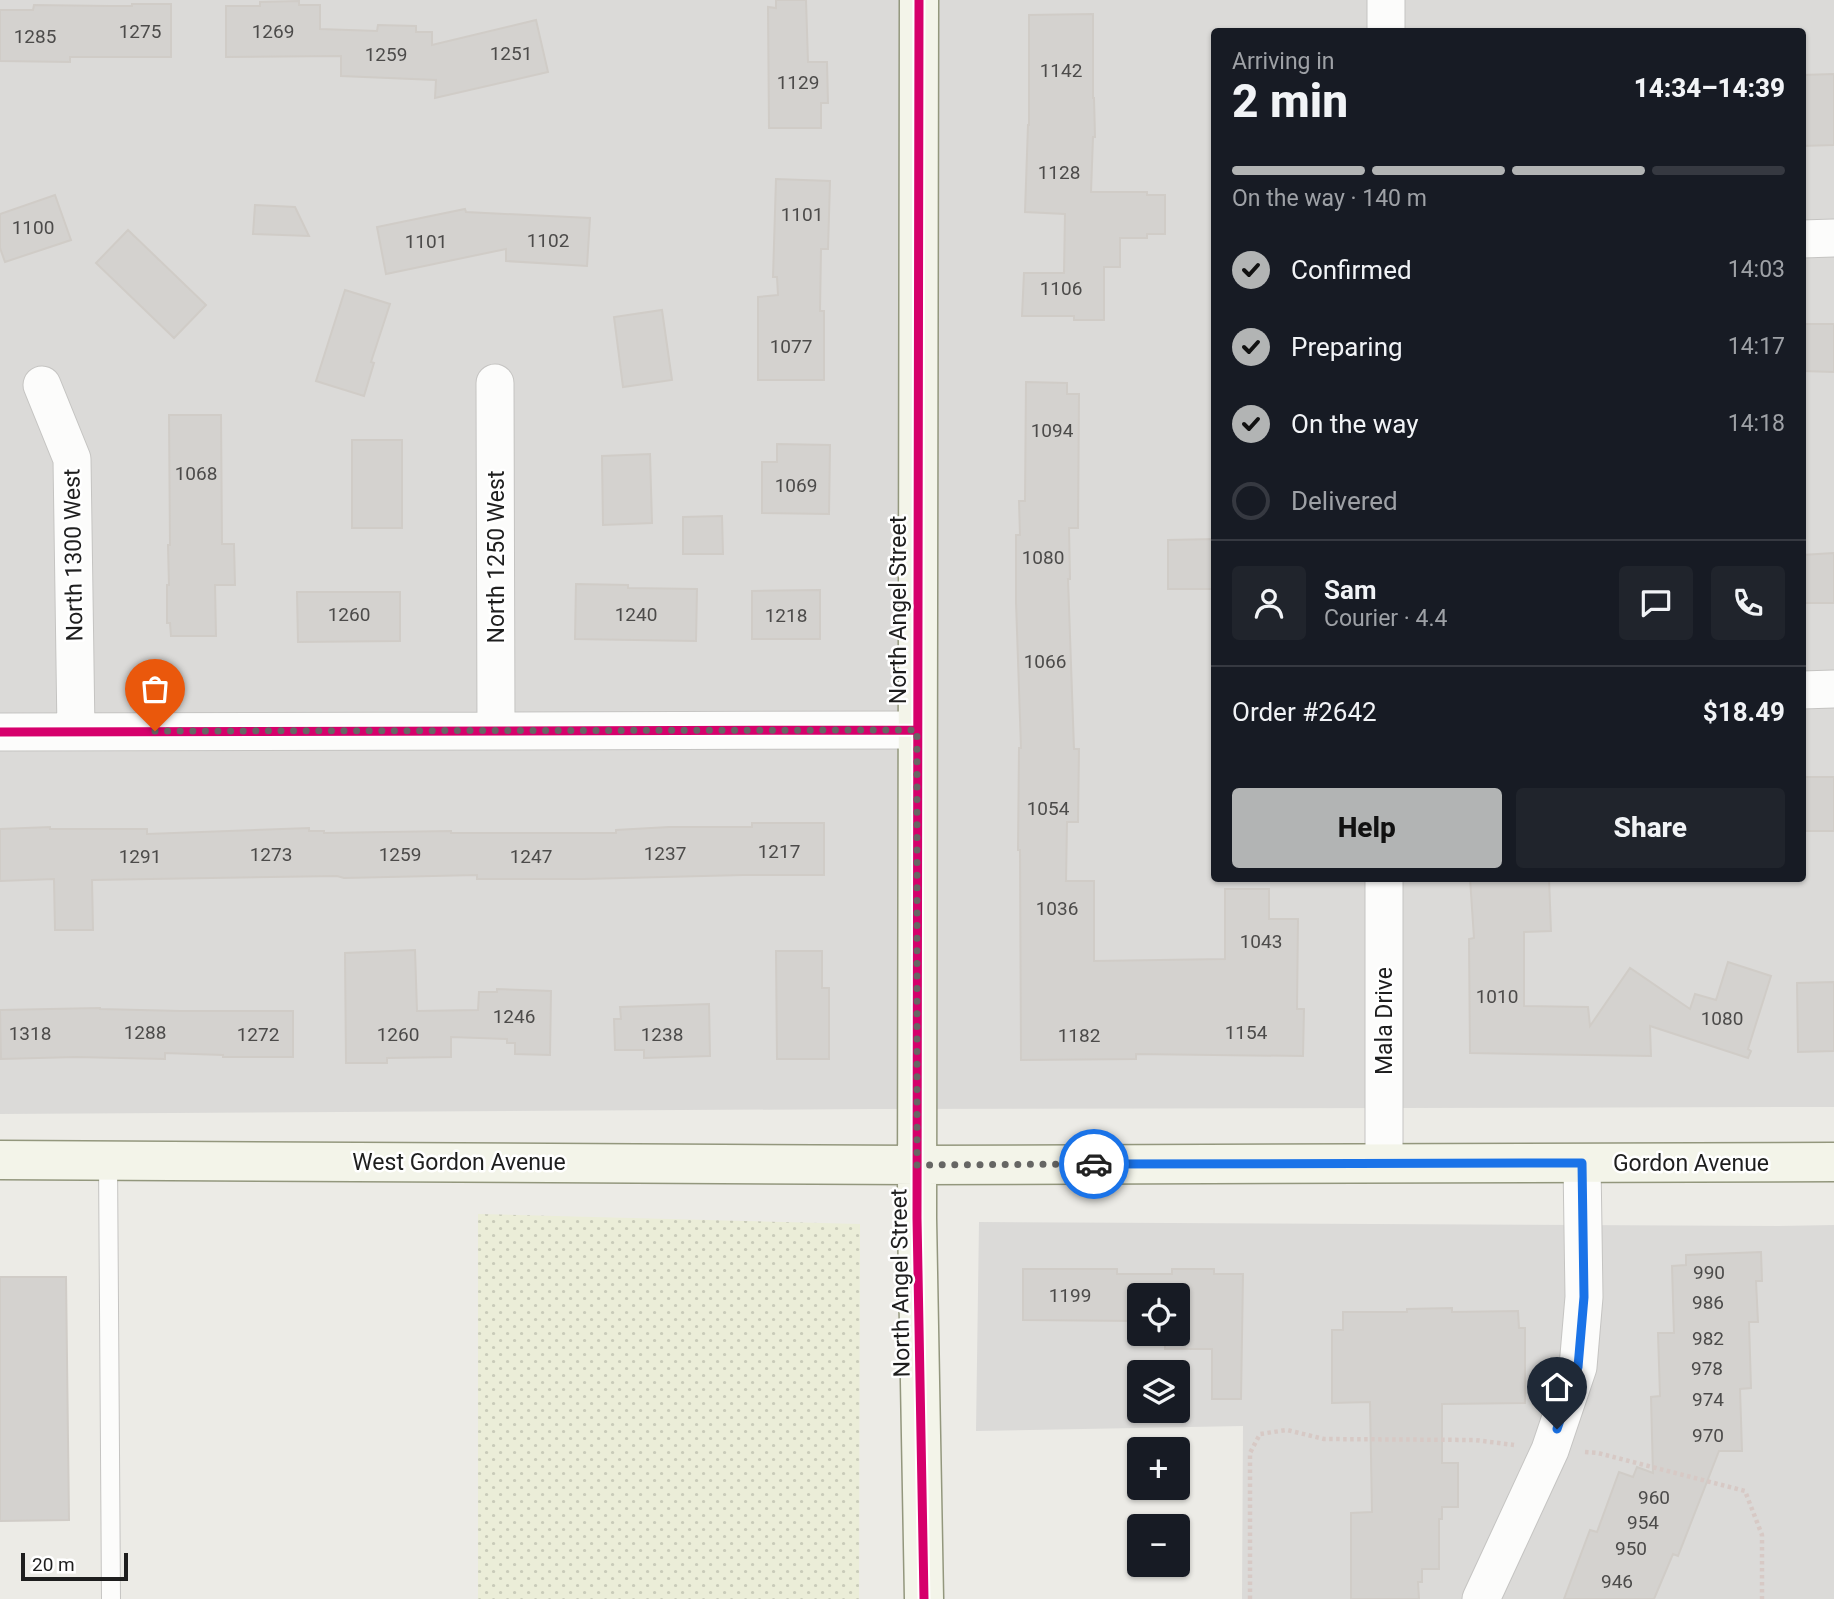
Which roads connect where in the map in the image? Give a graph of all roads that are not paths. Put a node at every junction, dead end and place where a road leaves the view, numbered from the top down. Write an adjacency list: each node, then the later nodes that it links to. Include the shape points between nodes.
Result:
1 (919, 0): 10 (main road, North Angel Street)
2 (1387, 0): 3 (street)
3 (1386, 28)
4 (1806, 239): 5 (street)
5 (1834, 239)
6 (495, 383): 12 (street, North 1250 West)
7 (41, 385): 11 (street, North 1300 West, via 72,459)
8 (1806, 690): 9 (street)
9 (1834, 690)
10 (917, 730): 12 (street); 20 (main road, North Angel Street)
11 (76, 731): 12 (street); 13 (street)
12 (496, 731)
13 (0, 732)
14 (1384, 882): 18 (street, Mala Drive)
15 (0, 1160): 16 (main road, West Gordon Avenue)
16 (108, 1160): 20 (main road, West Gordon Avenue); 21 (lane)
17 (1834, 1162): 19 (main road, Gordon Avenue)
18 (1384, 1163): 19 (main road, Gordon Avenue); 20 (main road, Gordon Avenue)
19 (1582, 1163): 23 (street, via 1584,1297 1578,1367 1550,1450)
20 (917, 1165): 22 (main road, North Angel Street)
21 (111, 1599)
22 (924, 1599)
23 (1481, 1599)

